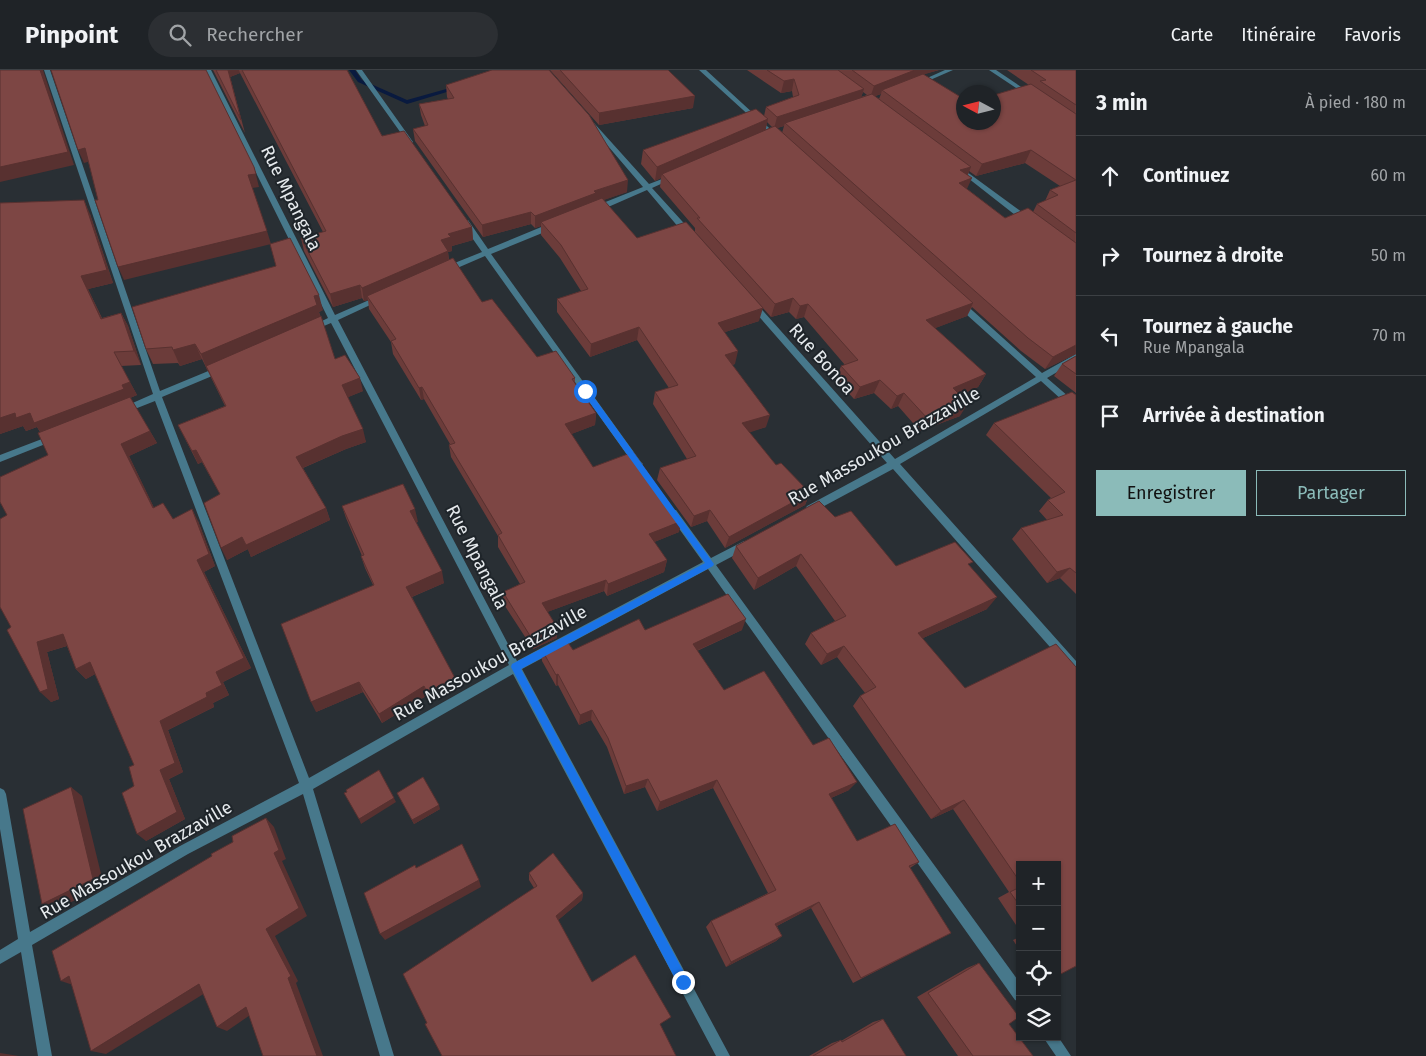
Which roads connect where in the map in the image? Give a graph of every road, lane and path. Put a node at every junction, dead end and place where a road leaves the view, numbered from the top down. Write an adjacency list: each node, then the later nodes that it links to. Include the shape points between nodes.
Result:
1 (47, 70): 33 (street)
2 (208, 70): 28 (street, Rue Mpangala)
3 (359, 70): 14 (street)
4 (702, 70): 11 (street)
5 (950, 70): 7 (street)
6 (992, 70): 8 (street)
7 (911, 86)
8 (1038, 101)
9 (583, 114): 17 (street)
10 (781, 131): 11 (street)
11 (772, 134): 12 (street); 13 (street)
12 (764, 138)
13 (787, 147)
14 (415, 149)
15 (957, 168): 21 (street)
16 (684, 172): 17 (street)
17 (648, 188): 19 (street); 22 (street)
18 (459, 213): 23 (street)
19 (585, 213)
20 (558, 224): 23 (street)
21 (1036, 227)
22 (692, 237)
23 (487, 252): 24 (street); 39 (street)
24 (433, 276)
25 (387, 296): 28 (street)
26 (953, 298): 32 (street)
27 (748, 300): 38 (street, Rue Bonoa)
28 (333, 319): 29 (street); 44 (street, Rue Mpangala)
29 (300, 334)
30 (1076, 357): 32 (street, Rue Massoukou Brazzaville)
31 (225, 367): 33 (street)
32 (1040, 376): 34 (street); 38 (street, Rue Massoukou Brazzaville)
33 (158, 397): 35 (street); 46 (street)
34 (1076, 408)
35 (111, 415)
36 (65, 433): 37 (street)
37 (0, 459)
38 (893, 464): 41 (street, Rue Massoukou Brazzaville); 45 (street, Rue Bonoa)
39 (642, 470)
40 (665, 501): 43 (street)
41 (797, 516)
42 (754, 540): 43 (street, Rue Massoukou Brazzaville)
43 (710, 564): 44 (street, Rue Massoukou Brazzaville); 50 (street)
44 (515, 667): 46 (street, Rue Massoukou Brazzaville); 54 (street, Rue Mpangala)
45 (1076, 669)
46 (306, 786): 48 (street, Rue Massoukou Brazzaville, via 184,850); 53 (street)
47 (0, 794): 48 (street)
48 (26, 943): 49 (street, Rue Massoukou Brazzaville); 52 (street)
49 (0, 958)
50 (1016, 989)
51 (1053, 1041): 55 (street)
52 (45, 1056)
53 (388, 1056)
54 (724, 1056)
55 (1064, 1056)

